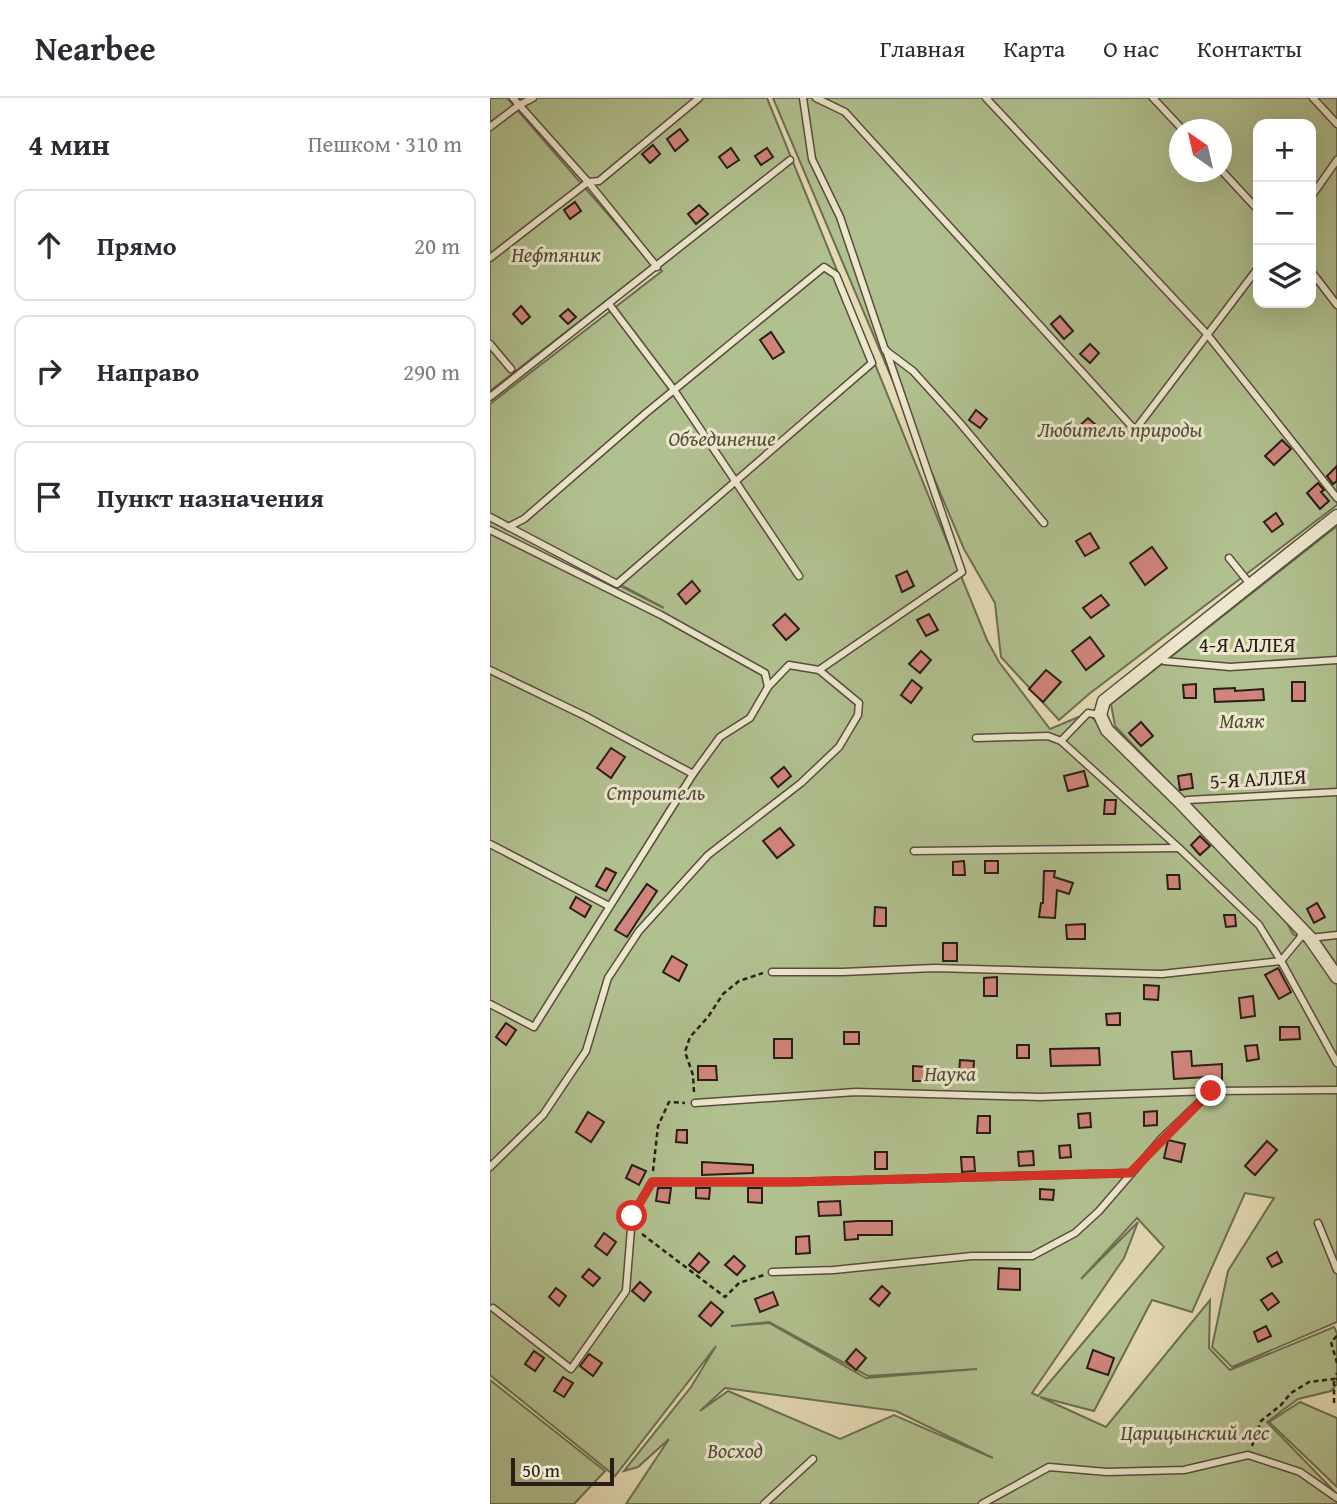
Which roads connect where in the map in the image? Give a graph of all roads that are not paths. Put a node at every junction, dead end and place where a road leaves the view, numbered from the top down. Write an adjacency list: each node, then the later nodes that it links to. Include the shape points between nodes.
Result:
1 (513, 98): 9 (lane)
2 (533, 98): 9 (lane)
3 (698, 98): 16 (lane, via 599,181)
4 (803, 98): 27 (lane, via 812,159 840,217)
5 (816, 98): 25 (lane, via 845,112 1135,430)
6 (986, 98): 25 (lane)
7 (1153, 98): 10 (lane)
8 (1313, 98): 11 (lane)
9 (519, 105): 12 (lane); 16 (lane)
10 (1173, 119)
11 (1337, 124)
12 (490, 127)
13 (790, 160): 20 (lane)
14 (1337, 160): 17 (lane)
15 (1232, 182): 18 (lane)
16 (588, 183): 19 (lane); 20 (lane)
17 (1316, 190)
18 (1253, 204)
19 (490, 258)
20 (657, 267): 23 (lane)
21 (1253, 274): 25 (lane)
22 (1316, 278): 24 (lane)
23 (609, 304): 29 (lane); 30 (lane)
24 (1337, 305)
25 (1206, 333): 32 (lane)
26 (490, 344): 28 (lane)
27 (886, 350): 35 (lane, via 929,388); 44 (lane, via 962,572)
28 (511, 369)
29 (674, 390): 31 (lane); 31 (lane, via 824,267 836,275 872,362); 36 (lane, via 524,519)
30 (490, 397)
31 (736, 480): 36 (lane, via 617,584); 39 (lane)
32 (1337, 498)
33 (1337, 516): 40 (street)
34 (490, 517): 36 (lane)
35 (1044, 523)
36 (508, 527)
37 (490, 530): 45 (lane, via 742,660 765,673)
38 (1229, 558): 40 (lane)
39 (799, 576)
40 (1250, 584): 41 (street)
41 (1160, 655): 42 (lane, 4-Я АЛЛЕЯ, via 1164,661 1230,667); 46 (street, via 1104,701)
42 (1337, 660)
43 (490, 670): 49 (lane)
44 (819, 670): 45 (lane, via 789,665); 66 (lane, via 859,703 858,716 839,747 801,783 708,855 639,931 608,978 586,1051 543,1115)
45 (768, 687): 49 (lane, via 751,718 720,737)
46 (1100, 715): 48 (lane, via 1088,713); 51 (street, via 1107,730)
47 (976, 738): 48 (lane, via 1048,736)
48 (1061, 741): 53 (lane)
49 (693, 774): 55 (lane)
50 (1337, 792): 51 (lane, 5-Я АЛЛЕЯ, via 1186,800)
51 (1182, 804): 56 (street)
52 (490, 844): 55 (lane)
53 (1179, 848): 54 (lane); 58 (lane, via 1259,925)
54 (914, 851)
55 (608, 906): 61 (lane, via 534,1027)
56 (1306, 935): 57 (lane); 58 (lane); 60 (street)
57 (1337, 935)
58 (1281, 961): 59 (lane, via 1162,974 934,968); 62 (lane)
59 (772, 972)
60 (1337, 977)
61 (490, 1004)
62 (1337, 1063)
63 (1337, 1090): 64 (lane)
64 (1211, 1091): 65 (lane, via 1040,1097 856,1092); 67 (lane)
65 (695, 1103)
66 (490, 1167)
67 (1130, 1173): 70 (lane, via 1075,1233 1032,1256 972,1256); 71 (lane, via 652,1182 632,1216 626,1291 571,1369)
68 (1318, 1223): 69 (lane)
69 (1337, 1270)
70 (772, 1272)
71 (493, 1308)
72 (813, 1459): 74 (lane)
73 (1337, 1497): 75 (lane, via 1300,1472 1248,1455 1184,1470 1107,1472 1049,1467)
74 (764, 1504)
75 (982, 1504)

